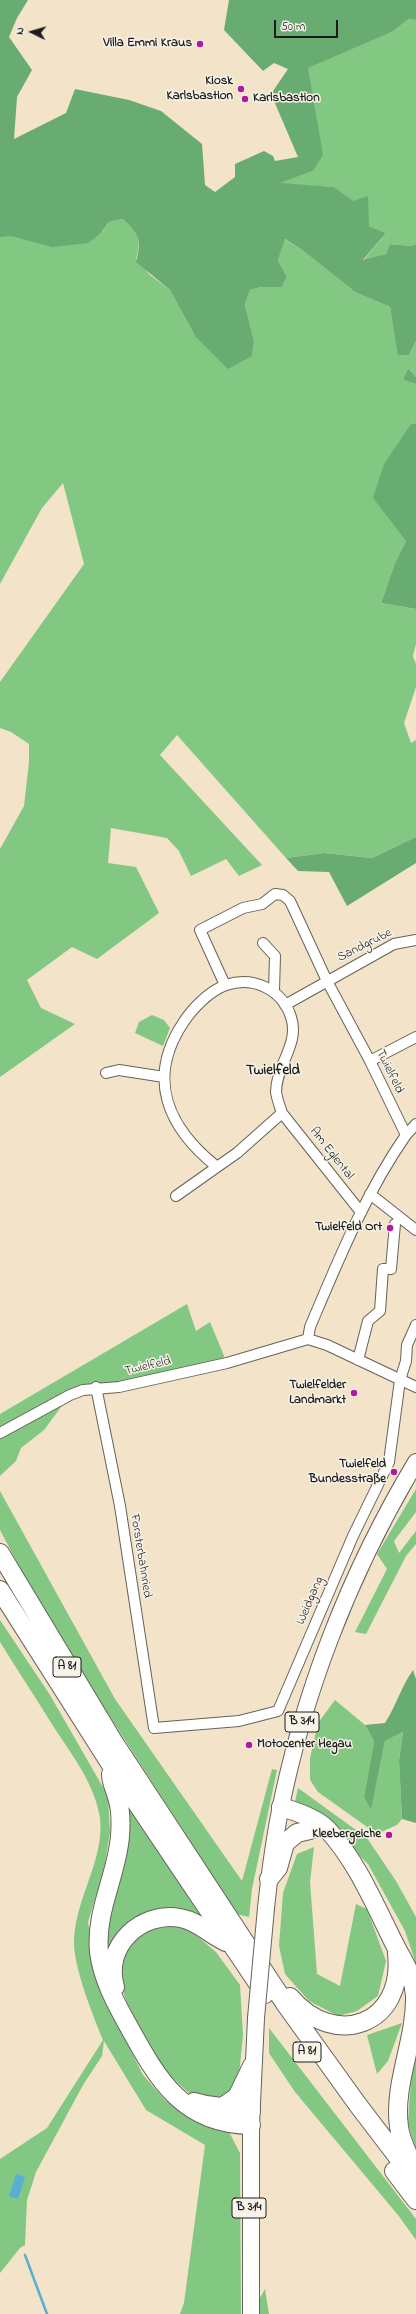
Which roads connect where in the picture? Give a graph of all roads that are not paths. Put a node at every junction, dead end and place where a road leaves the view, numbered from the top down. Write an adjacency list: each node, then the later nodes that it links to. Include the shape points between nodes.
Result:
1 (416, 940): 3 (street, Sandgrube, via 394,944)
2 (263, 943): 5 (street, via 275,956)
3 (326, 981): 4 (street, Twielfeld, via 290,902 283,895 275,894 262,904 243,908 200,930); 6 (street); 8 (street, Twielfeld)
4 (225, 985): 5 (street, via 256,983); 10 (street, via 189,1013 174,1036 166,1055)
5 (274, 990): 6 (street, Am Eglental)
6 (285, 1006): 11 (street, Am Eglental, via 291,1016 295,1032 276,1092)
7 (416, 1037): 8 (street)
8 (370, 1061): 13 (street, Twielfeld)
9 (106, 1073): 10 (street, via 119,1070)
10 (164, 1077): 14 (street, via 166,1099 179,1128 196,1150)
11 (282, 1113): 14 (street, via 237,1153); 17 (street, Am Eglental)
12 (416, 1124): 13 (street)
13 (406, 1135): 15 (street)
14 (217, 1167): 16 (street)
15 (370, 1194): 17 (street); 19 (street)
16 (176, 1196)
17 (360, 1211): 21 (street, via 310,1326)
18 (395, 1224): 22 (street, via 391,1269 383,1269 380,1311 368,1321)
19 (416, 1230)
20 (416, 1325): 23 (street, via 407,1345)
21 (308, 1339): 22 (street); 25 (street, Twielfeld, via 227,1363 119,1387)
22 (358, 1360): 23 (street)
23 (400, 1380): 24 (street); 30 (street, Weidgang, via 389,1462 353,1536 278,1711 239,1721)
24 (416, 1387)
25 (96, 1388): 26 (street, Twielfeld, via 70,1395); 30 (street, Forsterbahnried, via 120,1506)
26 (0, 1433)
27 (416, 1462): 32 (main road, B 314, via 367,1553 330,1638 298,1735)
28 (0, 1552): 38 (highway, A 81, via 109,1734)
29 (0, 1590): 31 (highway, A 81)
30 (154, 1728)
31 (111, 1765): 36 (highway, A 81); 41 (highway, via 111,1781 118,1797 121,1822 118,1852 102,1911 99,1933 101,1962 108,1986 152,2068 174,2095 193,2110 209,2118 226,2122)
32 (279, 1814): 33 (highway); 34 (highway, via 300,1814 326,1829); 35 (main road, B 314)
33 (310, 1830): 34 (highway); 35 (highway, via 297,1833 285,1842 278,1868)
34 (334, 1840): 37 (highway, via 356,1869)
35 (269, 1879): 39 (main road, B 314, bridge)
36 (230, 1944): 40 (highway, via 191,1921 160,1917 140,1924 130,1931 116,1952 113,1975 118,1996 157,2065 172,2084 197,2103); 44 (highway, A 81)
37 (397, 1950): 38 (highway, via 399,1973 394,1994 377,2015 354,2024 328,2024 313,2017 297,2005 280,1982); 42 (highway, via 404,1958 410,1973 415,1995 415,2021 400,2090 398,2117 402,2141)
38 (269, 1979): 43 (highway, A 81, via 358,2105)
39 (252, 2066): 40 (highway, via 237,2097); 41 (main road, B 314)
40 (222, 2108): 41 (highway)
41 (251, 2118): 45 (main road, B 314)
42 (416, 2175)
43 (416, 2180)
44 (416, 2200)
45 (251, 2314)

